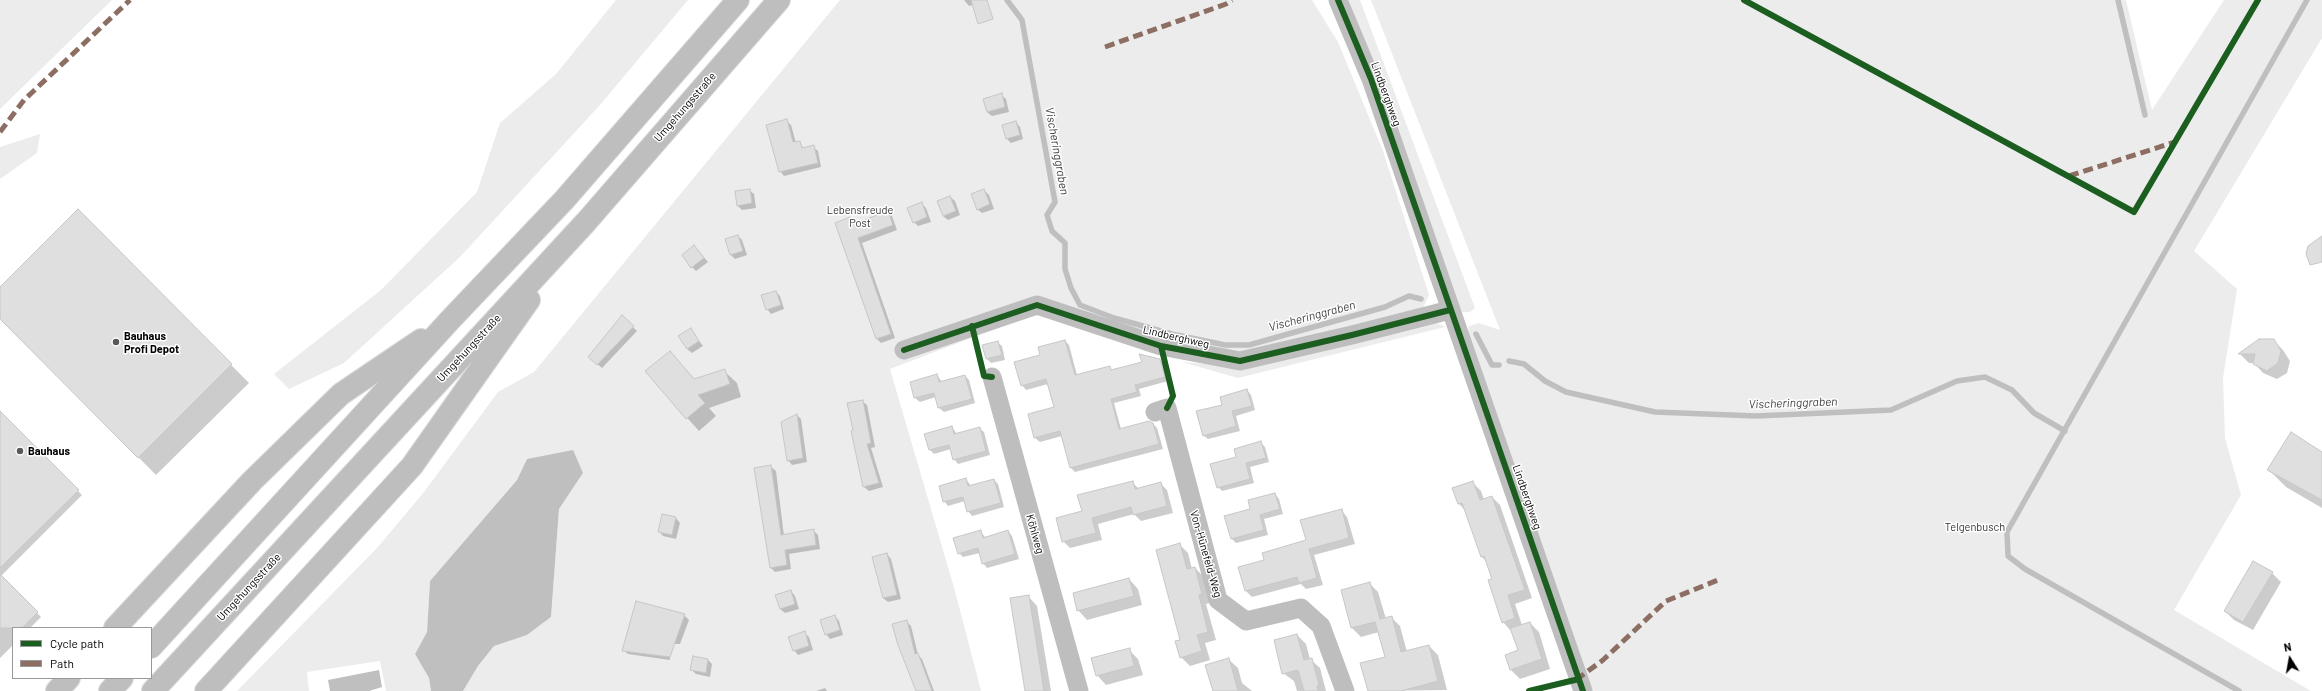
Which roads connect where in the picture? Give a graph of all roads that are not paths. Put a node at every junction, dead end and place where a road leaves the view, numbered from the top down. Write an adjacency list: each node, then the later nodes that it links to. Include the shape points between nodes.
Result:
1 (738, 0): 6 (highway, via 565,199)
2 (778, 0): 4 (highway, Umgehungsstraße)
3 (1338, 0): 5 (street, Lindberghweg, via 1371,79)
4 (586, 222): 16 (highway, Umgehungsstraße); 17 (highway, via 412,466)
5 (1450, 310): 7 (street, Lindberghweg, via 1240,361 1161,346 1037,305); 20 (street, Lindberghweg)
6 (452, 319): 10 (highway, via 341,394 252,480); 11 (highway)
7 (904, 350)
8 (992, 377): 18 (street, Köhlweg)
9 (1155, 412): 19 (street, Von-Hünefeld-Weg, via 1167,408 1218,600 1246,621 1301,608 1321,626)
10 (116, 627)
11 (152, 646)
12 (68, 679): 14 (highway)
13 (121, 679): 15 (highway)
14 (57, 691)
15 (110, 691)
16 (153, 691)
17 (206, 691)
18 (1079, 691)
19 (1344, 691)
20 (1583, 691)

